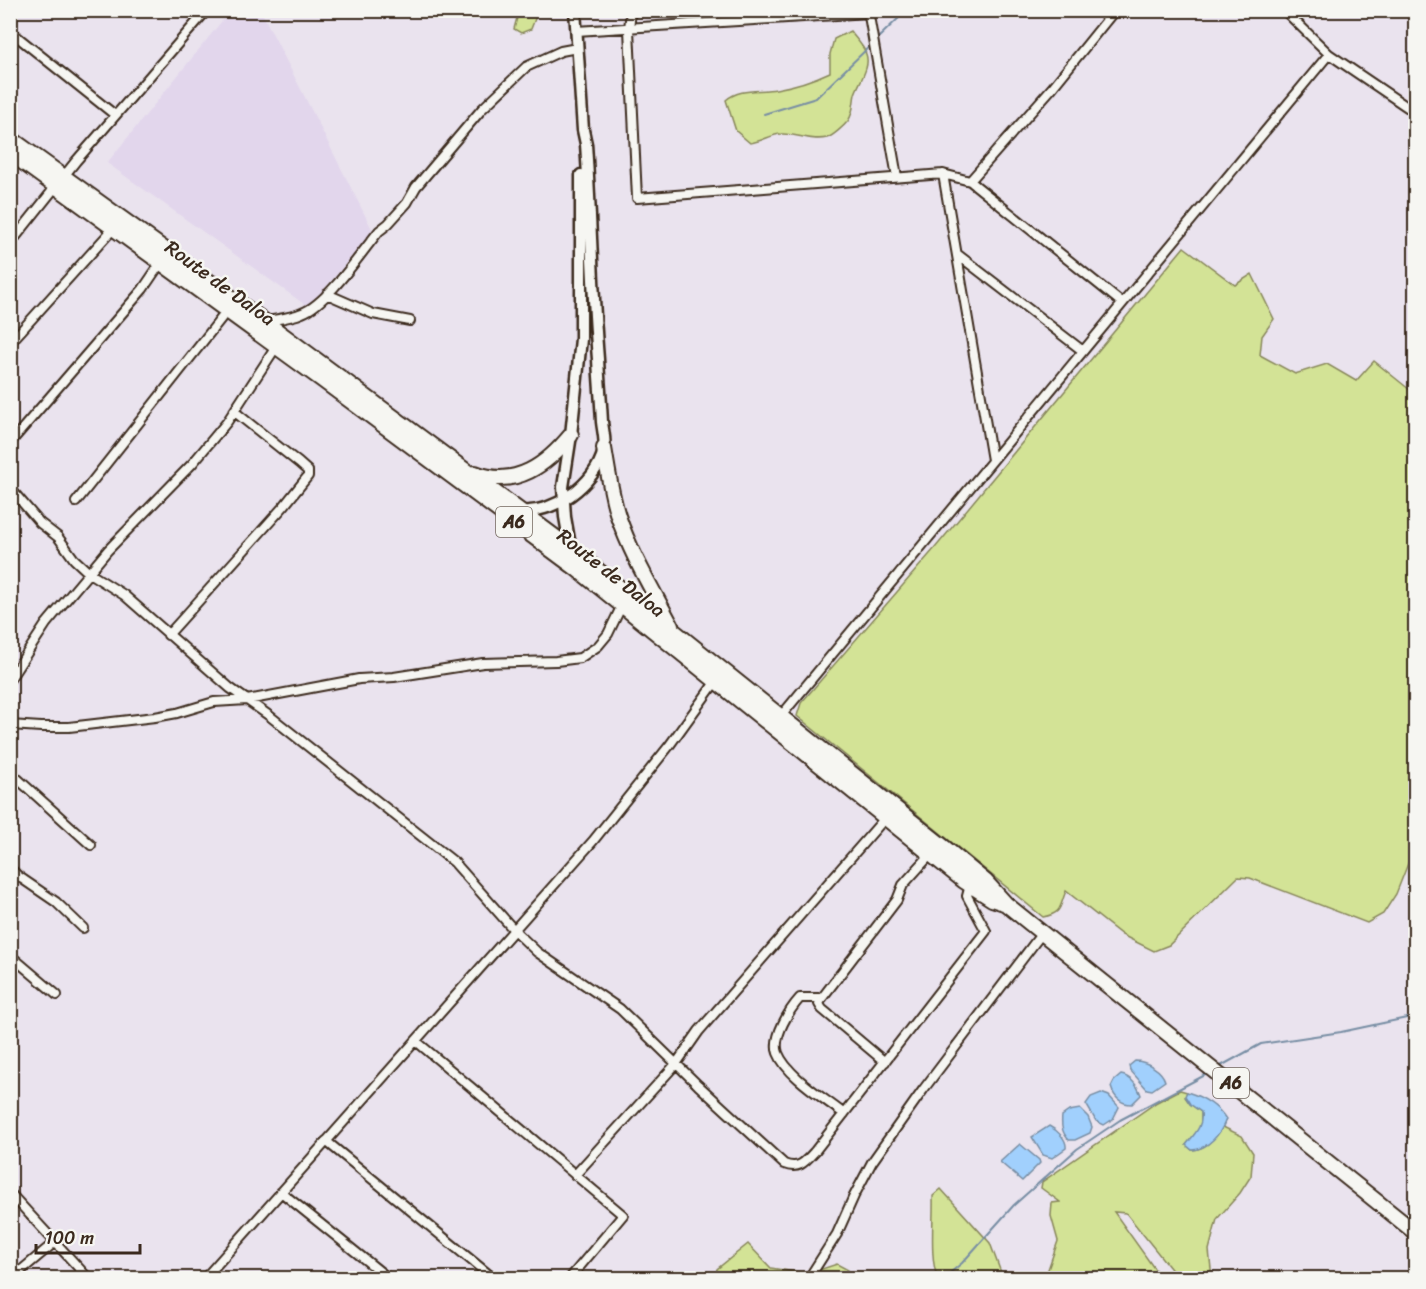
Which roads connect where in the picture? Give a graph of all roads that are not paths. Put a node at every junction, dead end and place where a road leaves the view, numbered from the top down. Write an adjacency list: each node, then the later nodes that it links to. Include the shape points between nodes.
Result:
1 (207, 10): 13 (street)
2 (574, 10): 9 (main road)
3 (631, 10): 7 (street)
4 (1115, 10): 20 (street)
5 (1284, 10): 11 (street)
6 (868, 12): 7 (street); 18 (street)
7 (629, 29): 9 (street); 18 (street, via 637,198)
8 (10, 32): 13 (street)
9 (576, 32): 10 (main road)
10 (577, 48): 14 (main road); 25 (street, via 526,67 482,109)
11 (1329, 54): 12 (street); 26 (street)
12 (1416, 112)
13 (115, 115): 19 (street)
14 (583, 130): 34 (main road, via 581,339); 36 (main road)
15 (10, 138): 19 (highway, Route de Daloa / A6)
16 (10, 153): 19 (highway, Route de Daloa / A6)
17 (943, 174): 18 (street); 20 (street); 23 (street)
18 (897, 177)
19 (60, 181): 21 (highway, Route de Daloa / A6); 22 (street); 28 (highway, Route de Daloa / A6)
20 (970, 181): 26 (street)
21 (113, 229): 24 (highway, Route de Daloa / A6); 30 (street)
22 (10, 244)
23 (957, 254): 32 (street); 37 (street)
24 (160, 264): 27 (highway, Route de Daloa / A6); 35 (street, via 143,289)
25 (327, 294): 28 (street, via 302,314); 29 (street, via 373,314)
26 (1122, 303): 32 (street)
27 (227, 311): 31 (highway, Route de Daloa / A6); 41 (street)
28 (264, 321): 38 (highway, Route de Daloa / A6)
29 (410, 321)
30 (10, 343)
31 (276, 347): 33 (street); 42 (highway, Route de Daloa / A6)
32 (1083, 351): 37 (street)
33 (235, 412): 46 (street, via 192,464); 49 (street, via 299,463 308,476)
34 (571, 435): 38 (highway, via 549,459 524,474 485,477); 40 (main road)
35 (10, 443)
36 (604, 448): 40 (main road, via 589,476); 48 (highway, via 618,516 643,575)
37 (992, 460): 53 (street)
38 (464, 469): 43 (highway, Route de Daloa / A6)
39 (10, 488): 46 (street)
40 (564, 499): 43 (main road, via 530,512); 44 (main road)
41 (76, 502)
42 (495, 508): 43 (main road); 45 (highway, Route de Daloa / A6)
43 (521, 511): 44 (highway, Route de Daloa / A6)
44 (570, 548): 45 (main road); 48 (highway, Route de Daloa / A6)
45 (577, 569): 47 (highway, Route de Daloa / A6)
46 (89, 573): 49 (street, via 124,595); 50 (street, via 46,624)
47 (621, 605): 51 (highway, Route de Daloa / A6); 52 (street, via 608,634 580,658 483,663 325,684)
48 (674, 632): 53 (highway, A6)
49 (168, 635): 52 (street)
50 (10, 679)
51 (716, 681): 56 (highway, Route de Daloa / A6); 63 (street, via 593,841)
52 (247, 700): 54 (street, via 214,702 155,717 41,728); 63 (street, via 454,862)
53 (781, 716): 61 (highway, A6, via 986,882)
54 (10, 725)
55 (10, 772): 57 (street)
56 (886, 817): 58 (highway, Route de Daloa / A6); 70 (street, via 699,1031)
57 (91, 845)
58 (931, 854): 60 (highway, Route de Daloa / A6); 67 (street, via 903,885 897,900)
59 (10, 868): 62 (street)
60 (970, 885): 61 (highway, Route de Daloa / A6); 69 (street, via 967,896 986,931)
61 (1006, 904): 64 (highway, A6)
62 (83, 928)
63 (514, 930): 68 (street); 70 (street, via 560,970 620,1009)
64 (1042, 933): 76 (highway, A6); 84 (street, via 872,1162 837,1234)
65 (10, 955): 66 (street)
66 (57, 995)
67 (822, 998): 69 (street, via 822,1009); 71 (street, via 800,998 791,1008 777,1050 795,1076)
68 (416, 1041): 72 (street); 73 (street)
69 (885, 1062): 71 (street)
70 (676, 1064): 71 (street, via 778,1161 792,1167 804,1163); 73 (street)
71 (844, 1114)
72 (326, 1141): 74 (street); 82 (street)
73 (575, 1175): 83 (street, via 623,1215)
74 (281, 1192): 80 (street); 81 (street)
75 (10, 1193): 77 (street)
76 (1416, 1233)
77 (56, 1242): 78 (street); 79 (street)
78 (12, 1278)
79 (88, 1278)
80 (205, 1278)
81 (388, 1278)
82 (493, 1278)
83 (570, 1278)
84 (809, 1278)

